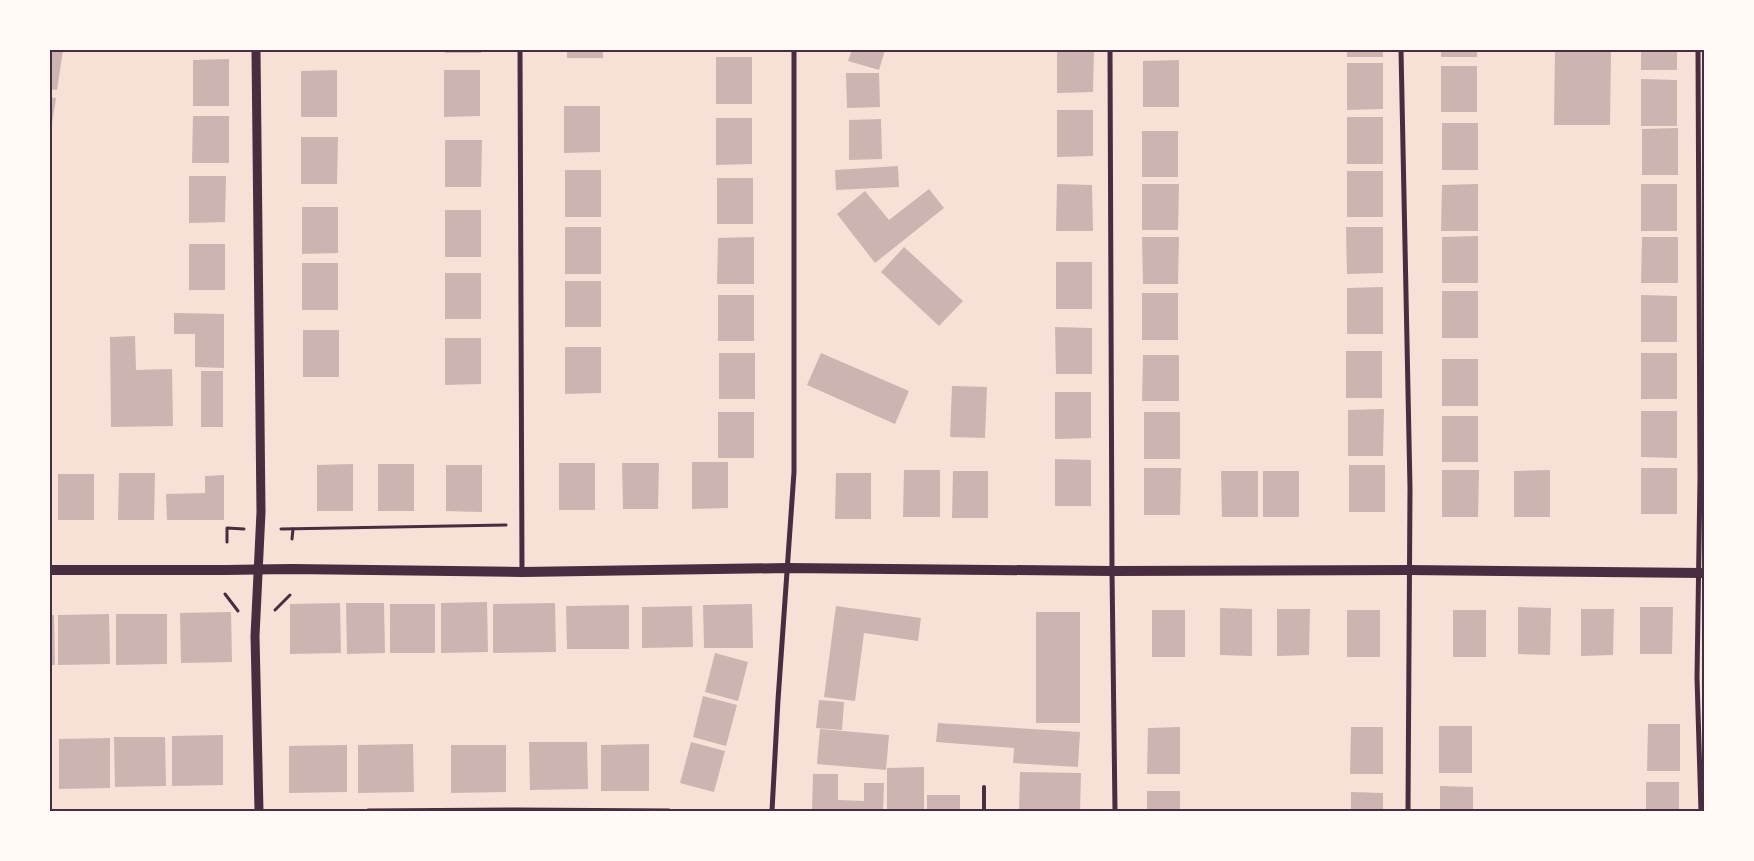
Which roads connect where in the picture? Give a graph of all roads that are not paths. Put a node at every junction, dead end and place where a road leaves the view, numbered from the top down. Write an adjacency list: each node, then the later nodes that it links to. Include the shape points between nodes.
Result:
1 (256, 50): 9 (street, via 262,512)
2 (520, 50): 12 (street)
3 (794, 50): 7 (street, via 794,472)
4 (1110, 50): 11 (street)
5 (1401, 50): 10 (street)
6 (1698, 50): 13 (street)
7 (788, 568): 11 (main road); 12 (main road); 19 (street)
8 (50, 570): 9 (main road)
9 (259, 570): 12 (main road); 16 (street, via 255,636)
10 (1410, 570): 11 (main road); 13 (main road); 22 (street)
11 (1112, 571): 21 (street)
12 (522, 572)
13 (1702, 573): 23 (street, via 1697,678)
14 (984, 787): 20 (lane)
15 (517, 810): 17 (street); 18 (street)
16 (260, 811)
17 (368, 811)
18 (670, 811)
19 (772, 811)
20 (984, 811)
21 (1114, 811)
22 (1408, 811)
23 (1701, 811)

